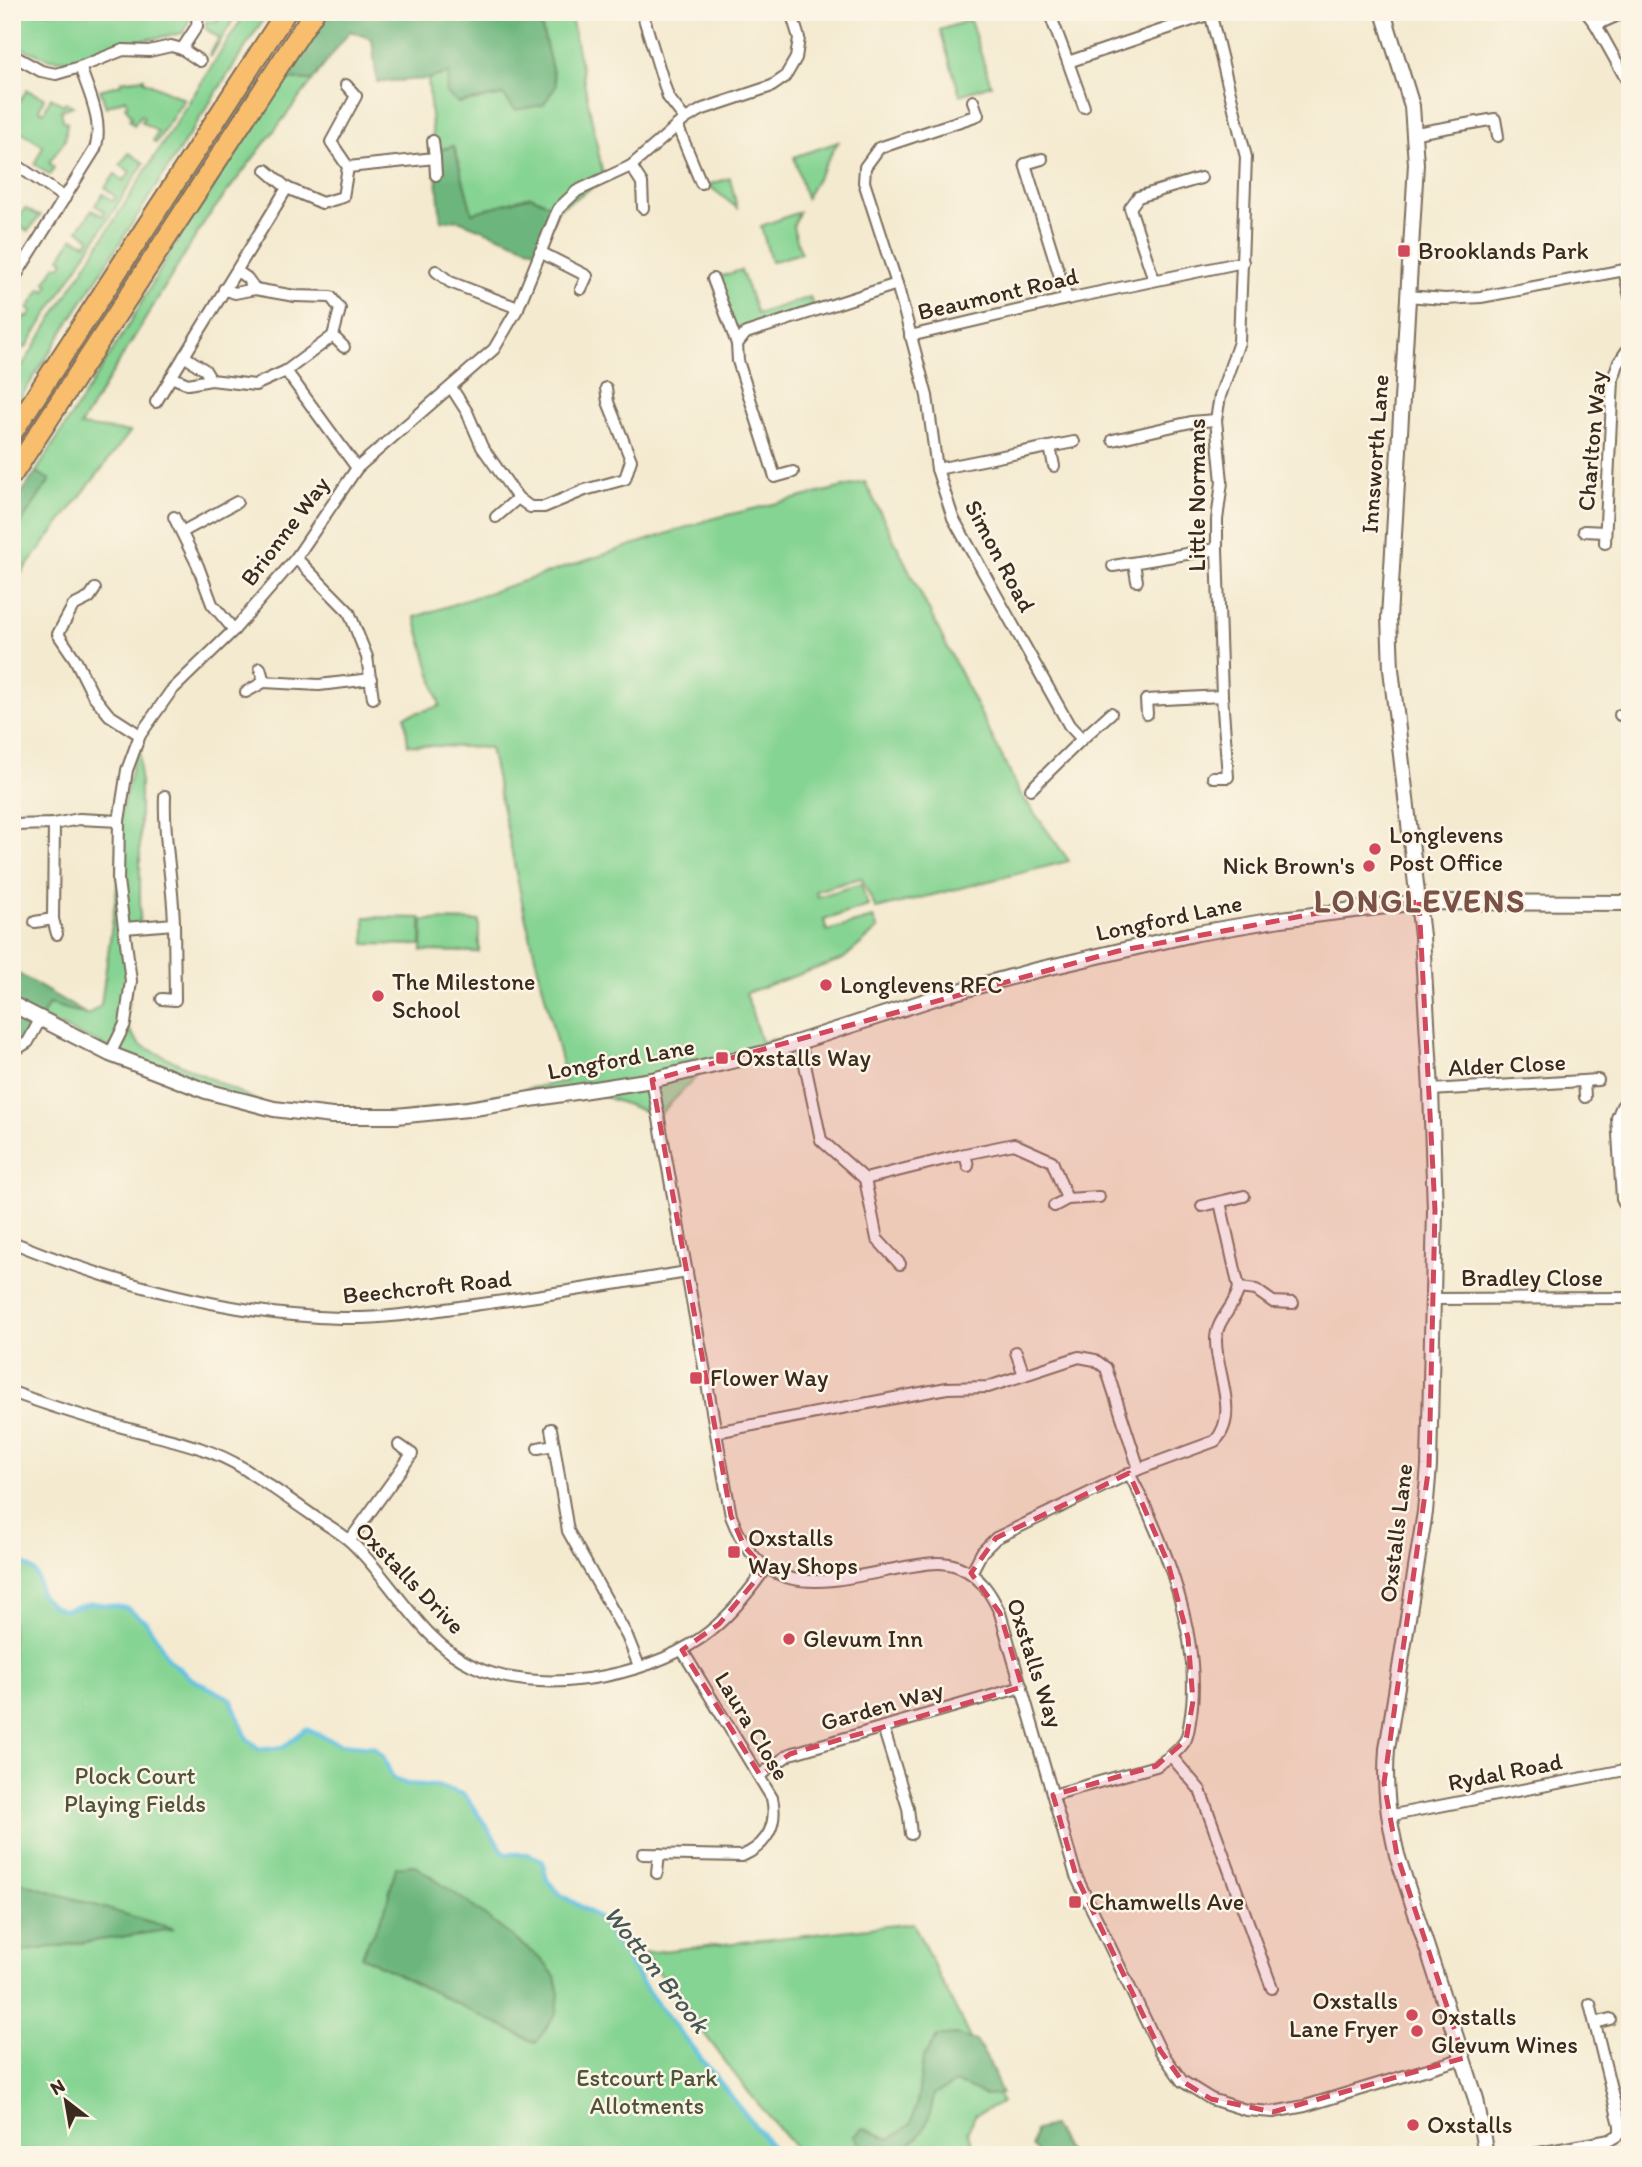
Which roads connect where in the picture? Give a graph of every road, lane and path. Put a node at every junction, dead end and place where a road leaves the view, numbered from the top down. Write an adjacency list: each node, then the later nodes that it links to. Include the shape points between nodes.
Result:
1 (198, 12): 13 (street, via 197,26)
2 (286, 12): 72 (highway)
3 (314, 12): 81 (highway)
4 (642, 12): 22 (street, via 668,97)
5 (807, 12): 10 (street)
6 (1383, 12): 23 (street, Innsworth Lane)
7 (1586, 12): 12 (street)
8 (1625, 12): 12 (street)
9 (1210, 13): 16 (street); 39 (street, Little Normans, via 1246,157)
10 (792, 15): 22 (street, Brionne Way, via 799,38 796,58 785,77)
11 (1052, 17): 16 (street)
12 (1596, 25): 19 (street)
13 (182, 49): 15 (street); 17 (street, via 123,50)
14 (12, 55): 17 (street, via 56,74)
15 (200, 61)
16 (1068, 62): 21 (street)
17 (80, 67): 36 (street, via 99,132 95,149)
18 (346, 85): 30 (street, via 356,96 331,142)
19 (1630, 86)
20 (973, 101): 47 (street, Beaumont Road, via 978,115 879,148 865,167 864,182)
21 (1084, 107)
22 (681, 122): 29 (street, Brionne Way); 34 (street)
23 (1416, 133): 24 (street, via 1495,119); 52 (street, Innsworth Lane)
24 (1498, 136)
25 (433, 141): 26 (street)
26 (435, 158): 30 (street); 32 (street)
27 (1042, 159): 54 (street, via 1025,164)
28 (12, 162): 36 (street)
29 (631, 166): 37 (street, via 642,183); 38 (street, Brionne Way, via 577,191 558,209)
30 (348, 167): 35 (street, via 343,197 322,204)
31 (266, 170): 35 (street)
32 (436, 175)
33 (1201, 178): 44 (street, via 1138,197 1130,208)
34 (701, 183)
35 (287, 188): 41 (street)
36 (65, 198): 45 (street)
37 (643, 208)
38 (540, 252): 50 (street, via 587,276); 55 (street, Brionne Way)
39 (1243, 262): 44 (street, Beaumont Road); 70 (street, Little Normans, via 1240,342)
40 (1627, 270): 52 (street, via 1481,297); 53 (street)
41 (237, 271): 48 (street); 49 (street)
42 (436, 271): 46 (street)
43 (713, 279): 58 (street)
44 (1154, 280): 54 (street, Beaumont Road)
45 (12, 282)
46 (450, 282): 51 (street); 55 (street)
47 (897, 284): 57 (street, Beaumont Road); 58 (street, via 746,333)
48 (224, 289): 49 (street, via 235,293); 61 (street)
49 (255, 289): 56 (street, via 331,297 340,309)
50 (580, 289)
51 (444, 293)
52 (1407, 296): 115 (street, Innsworth Lane, via 1389,618)
53 (1630, 297)
54 (1068, 299): 57 (street, Beaumont Road)
55 (518, 308): 65 (street, Brionne Way, via 494,349)
56 (333, 336): 59 (street); 62 (street)
57 (910, 336): 79 (street, Simon Road, via 927,396)
58 (737, 344): 80 (street, via 738,361 775,477)
59 (344, 346)
60 (1630, 346): 86 (street, Charlton Way, via 1613,379 1605,538)
61 (184, 356): 63 (street); 64 (street)
62 (286, 371): 64 (street, via 255,385); 71 (street)
63 (171, 377): 64 (street, via 188,384); 67 (street)
64 (211, 380)
65 (451, 387): 78 (street, Brionne Way); 82 (street, via 482,447)
66 (606, 388): 68 (street)
67 (156, 402)
68 (608, 402): 69 (street); 82 (street, via 631,460 625,479 544,508 530,507)
69 (596, 403)
70 (1216, 421): 74 (street, via 1125,431); 88 (street, Little Normans, via 1222,482)
71 (326, 426): 73 (street); 78 (street)
72 (12, 433)
73 (317, 436)
74 (1113, 440)
75 (1074, 442): 76 (street)
76 (1050, 447): 77 (street); 79 (street)
77 (1054, 466)
78 (357, 468): 89 (street, Brionne Way)
79 (937, 469): 106 (street, Simon Road, via 953,518 1069,725)
80 (793, 471)
81 (12, 475)
82 (518, 499): 85 (street)
83 (237, 502): 87 (street, via 227,514)
84 (174, 517): 87 (street)
85 (496, 517)
86 (1584, 531)
87 (182, 532): 94 (street, via 212,604)
88 (1217, 549): 90 (street); 101 (street, Little Normans)
89 (296, 558): 94 (street, Brionne Way); 98 (street, via 349,612 368,657)
90 (1134, 563): 91 (street); 92 (street)
91 (1113, 566)
92 (1137, 581)
93 (93, 596): 95 (street, via 73,607)
94 (234, 630): 105 (street, Brionne Way, via 171,691)
95 (58, 634): 96 (street); 105 (street, via 109,715)
96 (45, 637)
97 (260, 668): 99 (street)
98 (371, 679): 99 (street, via 320,685); 102 (street)
99 (264, 682): 100 (street)
100 (246, 692)
101 (1222, 696): 104 (street, via 1146,701); 108 (street, Little Normans)
102 (373, 698)
103 (1111, 713): 106 (street)
104 (1147, 714)
105 (140, 735): 112 (street, Brionne Way, via 127,770)
106 (1082, 739): 110 (street)
107 (1241, 775): 108 (street)
108 (1228, 776): 109 (street)
109 (1213, 777)
110 (1031, 789)
111 (165, 796): 119 (street)
112 (119, 821): 113 (street, via 79,819); 120 (street, Brionne Way, via 118,881)
113 (54, 824): 114 (street); 117 (street)
114 (12, 825)
115 (1419, 902): 116 (street, Longford Lane); 127 (street, Longford Lane, via 1281,919 1118,951 942,996); 133 (street, Oxstalls Lane)
116 (1630, 903)
117 (53, 919): 118 (street); 121 (street)
118 (35, 922)
119 (174, 924): 120 (street); 123 (street)
120 (125, 928): 129 (street, Brionne Way, via 131,981 125,1024)
121 (57, 934)
122 (162, 999): 123 (street)
123 (175, 1000): 124 (street)
124 (188, 1000)
125 (12, 1004): 126 (street, Longford Lane)
126 (41, 1018): 128 (street, via 28,1042); 129 (street, Longford Lane)
127 (800, 1041): 130 (street, Longford Lane); 136 (street, via 821,1140)
128 (12, 1052)
129 (110, 1054): 130 (street, Longford Lane, via 228,1097 274,1109 332,1116 468,1109)
130 (652, 1080): 146 (street)
131 (1598, 1080): 132 (street, Alder Close)
132 (1584, 1081): 133 (street, Alder Close); 134 (street, Alder Close)
133 (1431, 1090): 149 (street, Oxstalls Lane)
134 (1585, 1097)
135 (1630, 1099): 143 (street, via 1617,1118 1622,1199)
136 (865, 1179): 139 (street, via 966,1160 1014,1144 1056,1157); 145 (street, via 877,1239)
137 (1244, 1196): 140 (street)
138 (1099, 1198): 139 (street)
139 (1067, 1199): 141 (street)
140 (1220, 1202): 142 (street); 147 (street)
141 (1055, 1206)
142 (1202, 1206)
143 (1630, 1215)
144 (12, 1242): 146 (street, Beechcroft Road, via 194,1300 342,1318 558,1294)
145 (900, 1264)
146 (687, 1272): 155 (street)
147 (1239, 1288): 150 (street, via 1256,1290 1273,1302); 159 (street, via 1215,1340 1226,1411 1224,1429 1215,1441)
148 (1630, 1298): 149 (street, Bradley Close)
149 (1434, 1299): 171 (street, Oxstalls Lane, via 1425,1513 1387,1749 1384,1783)
150 (1295, 1305)
151 (1016, 1352): 152 (street)
152 (1024, 1375): 155 (street, via 988,1387 947,1388); 159 (street, via 1079,1357 1096,1360 1106,1368)
153 (12, 1392): 160 (street, Oxstalls Drive, via 77,1415 207,1450 240,1466)
154 (551, 1429): 157 (street)
155 (716, 1432): 161 (street, via 731,1516 744,1546)
156 (399, 1445): 160 (street, via 412,1454)
157 (554, 1445): 158 (street); 164 (street, via 568,1531)
158 (538, 1448)
159 (1134, 1471): 162 (street, via 996,1538); 167 (street, via 1168,1563 1188,1638 1193,1701 1186,1740)
160 (350, 1540): 164 (street, Oxstalls Drive, via 439,1643 472,1666 546,1681 589,1679)
161 (765, 1569): 162 (street, via 820,1582 928,1563); 163 (street, Oxstalls Drive, via 719,1624)
162 (971, 1573): 165 (street, Oxstalls Way, via 990,1593 1000,1613)
163 (682, 1650): 164 (street, Oxstalls Drive); 169 (street, Laura Close)
164 (639, 1666)
165 (1022, 1687): 166 (street, Garden Way); 170 (street, Oxstalls Way)
166 (883, 1727): 169 (street, Garden Way, via 790,1755); 172 (street, via 908,1808)
167 (1171, 1756): 170 (street, via 1156,1766); 176 (street, via 1200,1790)
168 (1630, 1769): 171 (street, Rydal Road)
169 (760, 1775): 174 (street, Laura Close, via 772,1798 774,1823 754,1851 741,1856)
170 (1053, 1795): 182 (street, Oxstalls Way, via 1076,1876 1160,2050 1182,2081 1211,2099 1246,2110 1273,2112)
171 (1388, 1816): 182 (street, Oxstalls Lane)
172 (911, 1834)
173 (643, 1854): 174 (street, Laura Close)
174 (659, 1854): 175 (street)
175 (657, 1873)
176 (1265, 1969): 177 (street); 178 (street)
177 (1252, 1973)
178 (1272, 1988)
179 (1590, 2004): 181 (street)
180 (1610, 2019): 181 (street)
181 (1595, 2023): 183 (street)
182 (1464, 2058): 184 (street, Oxstalls Lane)
183 (1625, 2134): 185 (street)
184 (1486, 2155)
185 (1528, 2155)

